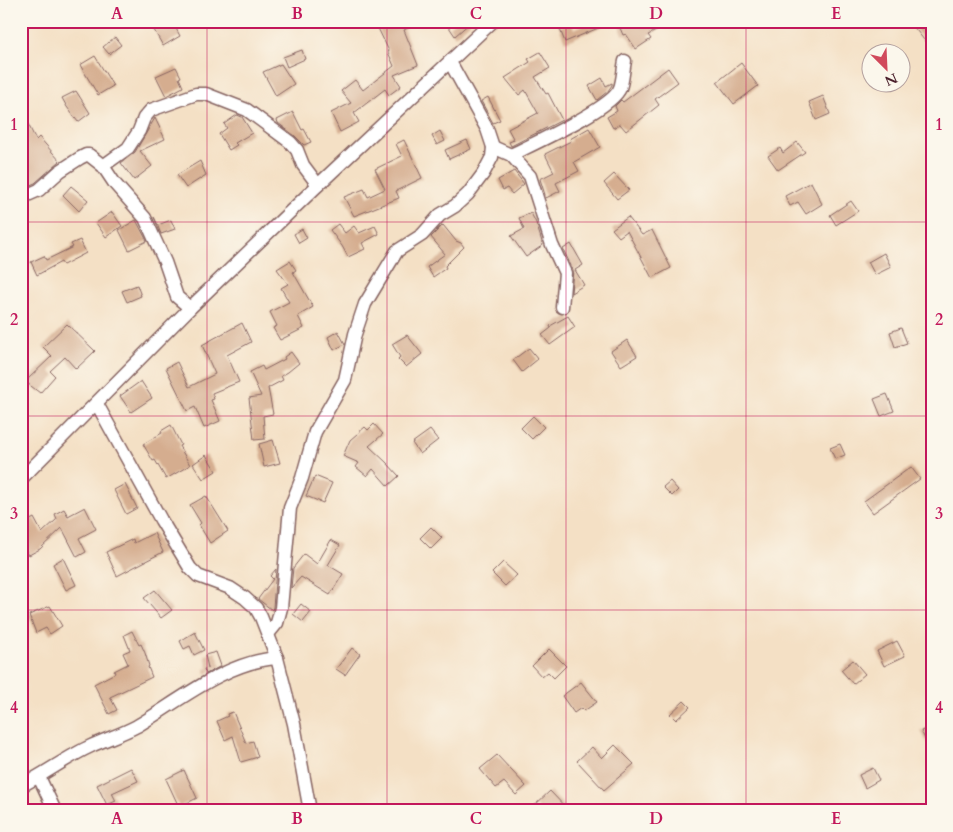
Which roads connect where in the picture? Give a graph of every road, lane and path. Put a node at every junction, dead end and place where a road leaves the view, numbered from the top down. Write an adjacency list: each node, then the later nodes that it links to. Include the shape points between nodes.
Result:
1 (494, 21): 3 (street)
2 (624, 61): 5 (street, via 620,88 614,98)
3 (450, 62): 4 (street, via 487,129); 7 (street)
4 (493, 147): 5 (street); 14 (street, via 492,157 468,194 440,215 422,235 397,251 366,304 355,334 345,380 315,432 290,508)
5 (511, 155): 9 (street, via 530,176 552,245 565,273)
6 (103, 166): 7 (street, via 128,148 151,110 190,96 206,94 247,110 290,142); 8 (street, via 86,155 60,171 39,190); 10 (street, via 145,218 178,297)
7 (318, 185): 10 (street)
8 (21, 198)
9 (562, 307)
10 (190, 308): 11 (street)
11 (97, 404): 12 (street); 13 (street, via 190,568 198,576 230,588 245,598)
12 (21, 479)
13 (261, 617): 14 (street); 15 (street)
14 (278, 620): 15 (street)
15 (268, 634): 16 (street)
16 (277, 658): 17 (street, via 239,668 212,680 137,726 90,747); 20 (street, via 294,724)
17 (39, 777): 18 (street); 19 (street)
18 (21, 786)
19 (55, 811)
20 (310, 811)

